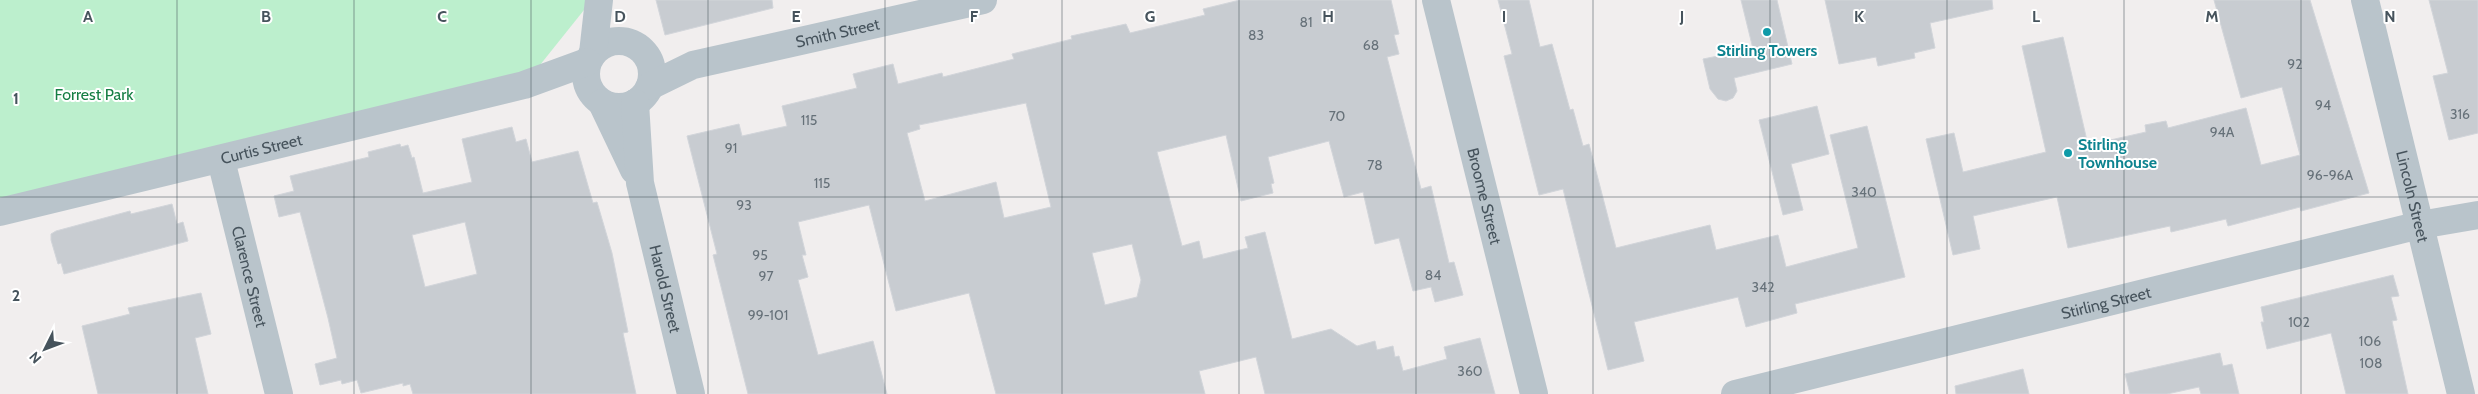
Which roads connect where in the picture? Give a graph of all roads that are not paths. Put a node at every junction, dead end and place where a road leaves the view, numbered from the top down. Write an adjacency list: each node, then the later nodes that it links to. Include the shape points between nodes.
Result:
1 (599, 0): 7 (street)
2 (606, 0): 6 (street)
3 (983, 0): 8 (street, Smith Street)
4 (1436, 0): 19 (street, Broome Street)
5 (2365, 0): 16 (street, Lincoln Street)
6 (634, 47): 7 (street, via 607,43); 8 (street, Smith Street); 10 (street, via 652,69)
7 (590, 58): 9 (street, Curtis Street); 11 (street, via 586,80)
8 (693, 65): 10 (street, Smith Street)
9 (524, 85): 11 (street, Curtis Street); 12 (street, Curtis Street)
10 (643, 95): 11 (street, via 619,108); 13 (street, Harold Street)
11 (597, 99): 13 (street, Harold Street)
12 (221, 160): 14 (street, Curtis Street); 17 (street, Clarence Street)
13 (640, 183): 18 (street, Harold Street)
14 (0, 212)
15 (2478, 215): 16 (street, Stirling Street)
16 (2420, 225): 20 (street, Stirling Street); 21 (street, Lincoln Street)
17 (278, 394)
18 (691, 394)
19 (1534, 394)
20 (1735, 394)
21 (2461, 394)

